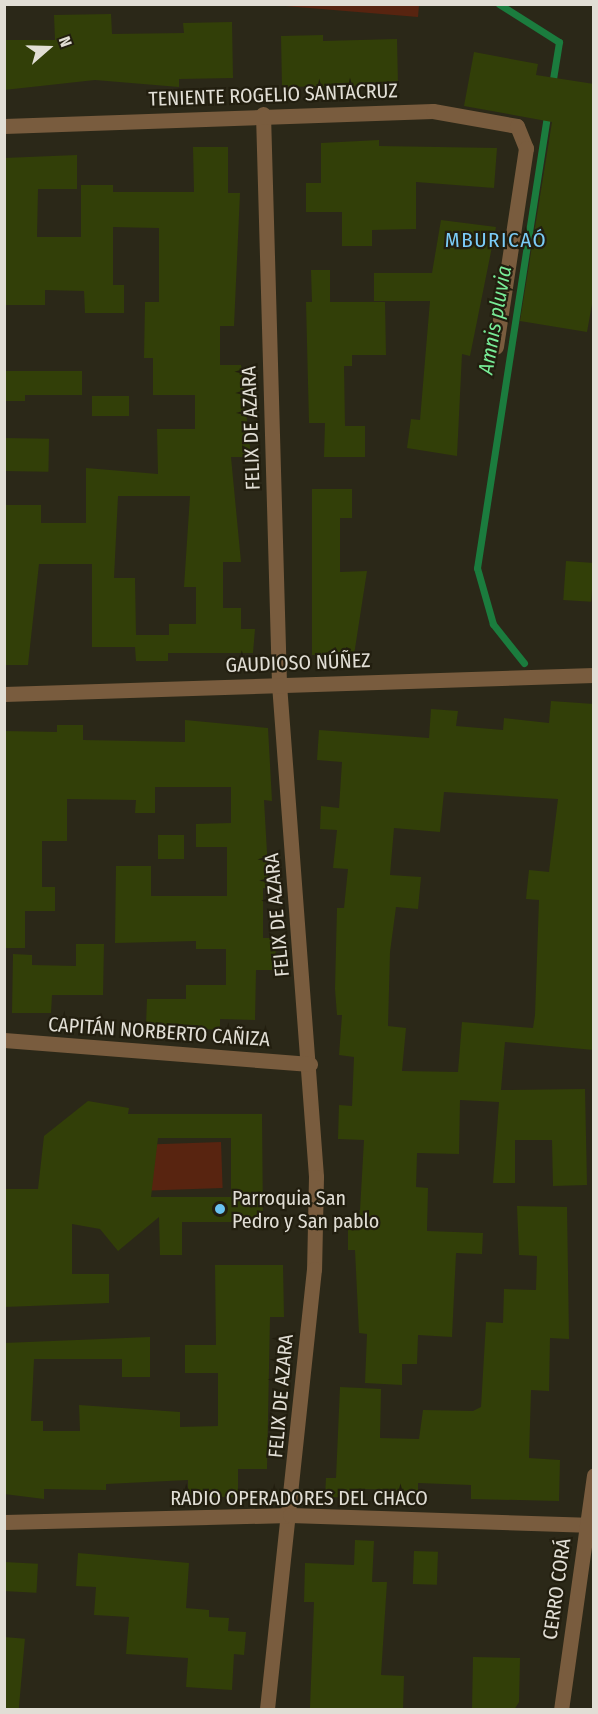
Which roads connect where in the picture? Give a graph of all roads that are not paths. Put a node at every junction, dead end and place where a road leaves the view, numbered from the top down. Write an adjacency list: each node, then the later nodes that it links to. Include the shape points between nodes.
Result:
1 (263, 114): 2 (street, TENIENTE ROGELIO SANTACRUZ); 3 (street, TENIENTE ROGELIO SANTACRUZ, via 434,111 517,126 526,148); 5 (street, FELIX DE AZARA)
2 (4, 126)
3 (496, 347)
4 (594, 675): 5 (street, GAUDIOSO NÚÑEZ)
5 (279, 684): 6 (street, GAUDIOSO NÚÑEZ); 8 (street, FELIX DE AZARA)
6 (4, 694)
7 (4, 1040): 8 (street, CAPITÁN NORBERTO CAÑIZA)
8 (310, 1064): 10 (street, FELIX DE AZARA, via 314,1269)
9 (594, 1475): 12 (street, CERRO CORÁ)
10 (290, 1515): 11 (street, RADIO OPERADORES DEL CHACO); 12 (street, RADIO OPERADORES DEL CHACO); 13 (street, FELIX DE AZARA)
11 (4, 1522)
12 (590, 1525): 14 (street, CERRO CORÁ)
13 (267, 1710)
14 (561, 1710)

